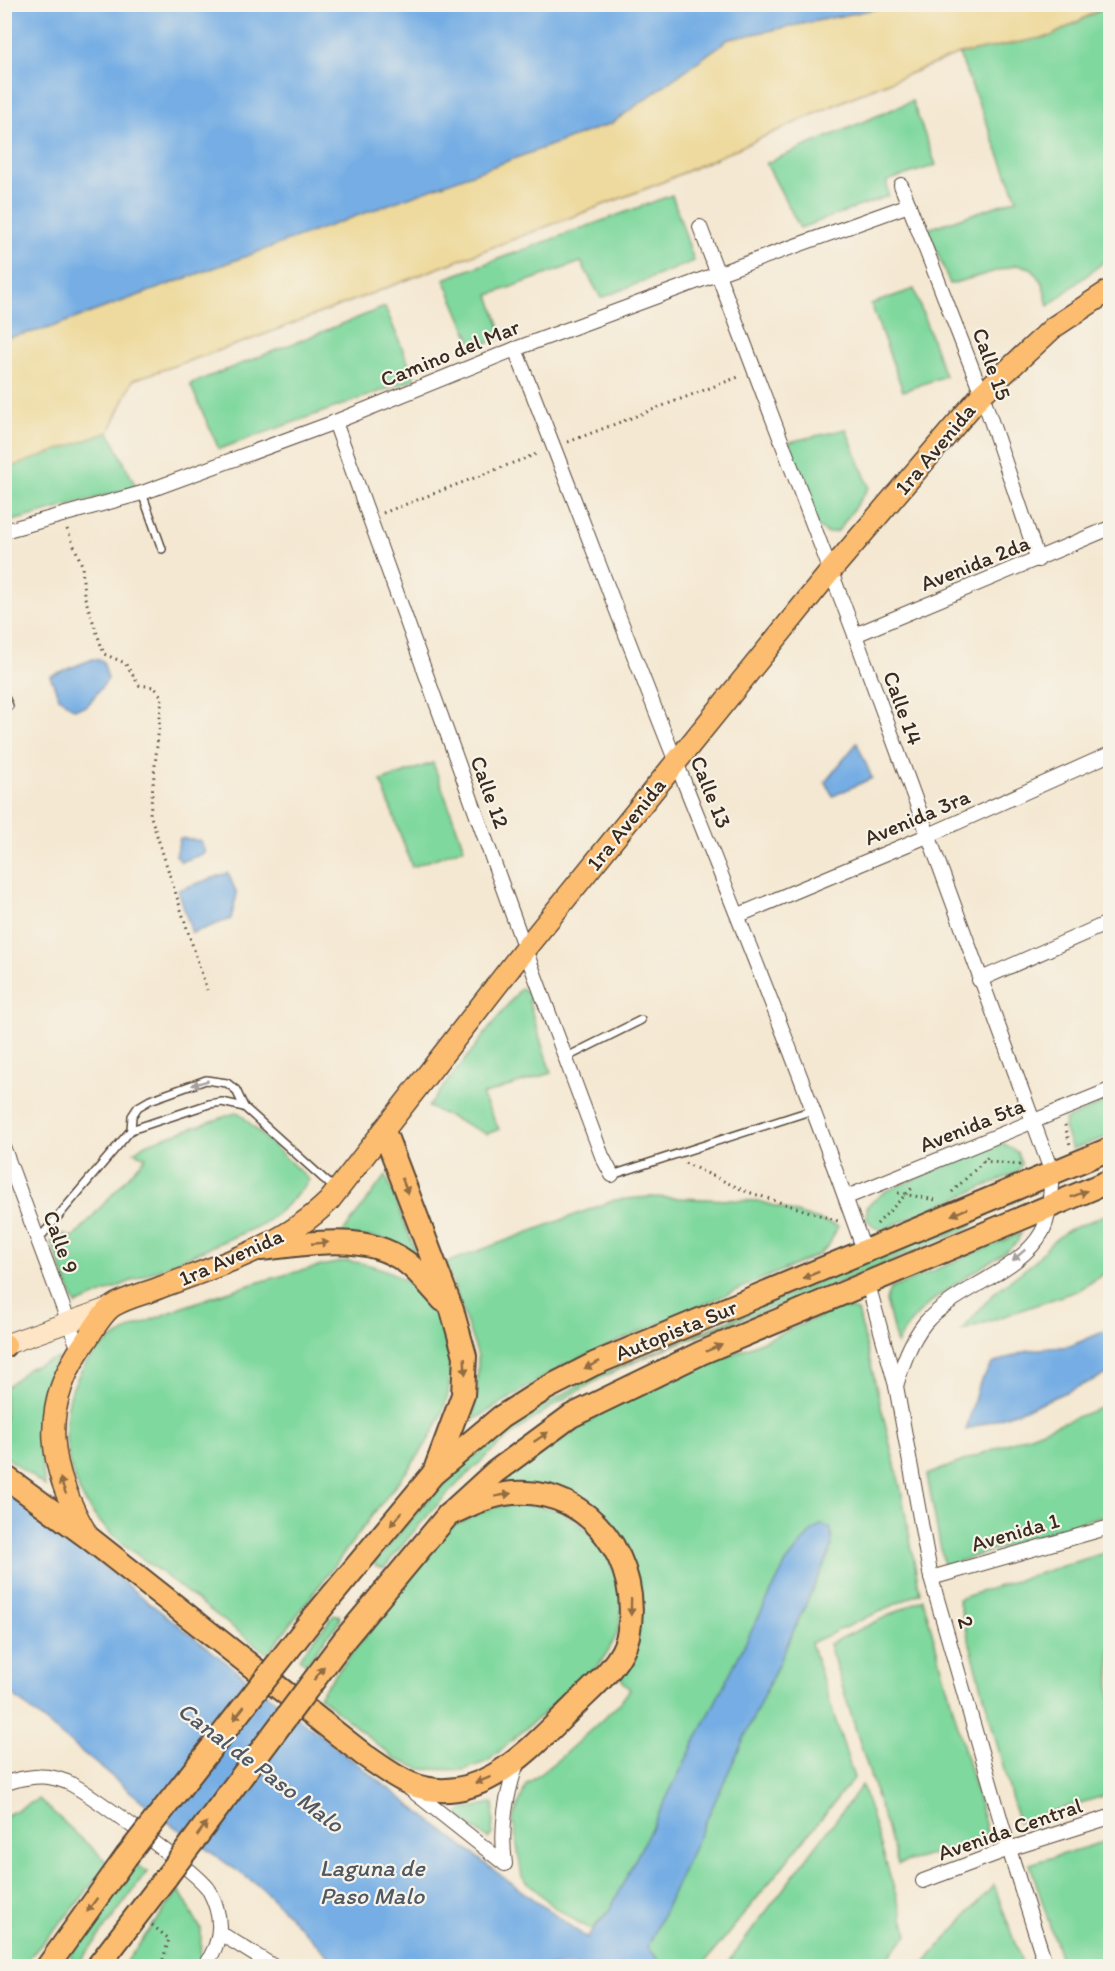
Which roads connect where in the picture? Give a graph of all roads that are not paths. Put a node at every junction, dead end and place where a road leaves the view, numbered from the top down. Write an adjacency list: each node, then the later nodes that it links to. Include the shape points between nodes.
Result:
1 (901, 184): 2 (street, Calle 15)
2 (909, 205): 4 (street, Camino del Mar); 7 (street, Calle 15)
3 (700, 227): 4 (street, Calle 14)
4 (717, 273): 6 (street, Camino del Mar); 14 (street, Calle 14)
5 (1110, 290): 7 (main road, 1ra Avenida, via 1054,327)
6 (515, 349): 8 (street, Camino del Mar); 19 (street, Calle 13)
7 (982, 394): 13 (street, Calle 15); 14 (main road, 1ra Avenida)
8 (335, 422): 9 (street, Camino del Mar); 23 (street, Calle 12)
9 (142, 493): 11 (street, Camino del Mar); 12 (lane)
10 (1110, 528): 13 (street, Avenida 2da)
11 (4, 531)
12 (162, 549)
13 (1038, 560): 15 (street, Avenida 2da)
14 (829, 573): 15 (street, Calle 14); 19 (main road, 1ra Avenida)
15 (855, 635): 20 (street, Calle 14)
16 (4, 695): 17 (lane)
17 (9, 706)
18 (1110, 754): 20 (street, Avenida 3ra)
19 (676, 762): 21 (street, Calle 13); 23 (main road, 1ra Avenida)
20 (927, 836): 21 (street, Avenida 3ra); 24 (street, Calle 14)
21 (739, 915): 29 (street, Calle 13)
22 (1110, 922): 24 (street)
23 (525, 949): 26 (street, Calle 12); 32 (main road, 1ra Avenida)
24 (979, 980): 30 (street, Calle 14)
25 (641, 1020): 26 (lane)
26 (565, 1058): 36 (street, Calle 12)
27 (1110, 1090): 30 (street, Avenida 5ta)
28 (244, 1107): 31 (lane, via 222,1102 209,1104); 31 (lane, one-way to 31, via 236,1090 227,1083 206,1080 138,1107 132,1116); 38 (lane)
29 (813, 1110): 36 (lane); 39 (street, Calle 13)
30 (1035, 1123): 35 (street, Calle 14); 39 (street, Avenida 5ta)
31 (131, 1130): 41 (lane)
32 (384, 1131): 38 (main road, 1ra Avenida); 46 (highway, one-way to 46)
33 (4, 1149): 41 (street, Calle 9)
34 (1110, 1149): 35 (highway, Autopista Sur)
35 (1052, 1173): 40 (street, Calle 14); 43 (highway, Autopista Sur, one-way to 43)
36 (612, 1175)
37 (1110, 1181): 40 (highway, Autopista Sur, one-way to 37)
38 (337, 1191): 42 (main road, 1ra Avenida, via 309,1220)
39 (847, 1197): 43 (street, Calle 13)
40 (1048, 1207): 44 (highway, Autopista Sur); 50 (street, Calle 14, one-way to 50, via 1042,1232 1030,1246 1004,1269 926,1322 908,1348)
41 (38, 1240): 47 (street, Calle 9)
42 (261, 1249): 45 (main road, 1ra Avenida); 46 (highway, one-way to 46, via 329,1242 382,1248 411,1266)
43 (865, 1253): 51 (highway, Autopista Sur, one-way to 51, via 594,1364 545,1389 501,1417)
44 (868, 1284): 50 (street, 2); 53 (highway, Autopista Sur, one-way to 44, via 533,1442 581,1411 701,1353)
45 (111, 1307): 47 (main road); 49 (main road)
46 (452, 1310): 51 (highway, one-way to 51, via 462,1339 465,1381 456,1418)
47 (69, 1323): 48 (main road); 49 (street, Calle 9)
48 (5, 1345)
49 (79, 1350): 55 (main road, one-way to 49, via 61,1483 53,1421 59,1388)
50 (896, 1386): 56 (street, 2)
51 (433, 1474): 57 (highway, Autopista Sur, one-way to 57)
52 (4, 1476): 55 (highway)
53 (448, 1515): 58 (highway, Autopista Sur); 59 (highway, one-way to 59, via 472,1503 513,1493 556,1498 597,1525 613,1544 625,1568 632,1602 624,1650 589,1692)
54 (1110, 1527): 56 (street, Avenida 1)
55 (89, 1538): 60 (highway)
56 (931, 1578): 63 (street, 2)
57 (345, 1580): 58 (highway); 66 (highway, Autopista Sur, one-way to 66, bridge, via 126,1857)
58 (375, 1603): 67 (highway, Autopista Sur, one-way to 58, bridge)
59 (518, 1760): 60 (highway, one-way to 60, via 501,1773 454,1789 428,1788); 60 (street, via 507,1791 501,1837 505,1864)
60 (396, 1777)
61 (4, 1784): 65 (street, via 47,1777 68,1783 112,1813 207,1887 217,1907)
62 (1110, 1817): 63 (street, Avenida Central)
63 (1009, 1849): 64 (street, Avenida Central); 70 (street, 2)
64 (923, 1881)
65 (220, 1933): 68 (street, via 212,1957); 69 (street)
66 (48, 1966)
67 (98, 1966)
68 (204, 1966)
69 (273, 1966)
70 (1046, 1966)

